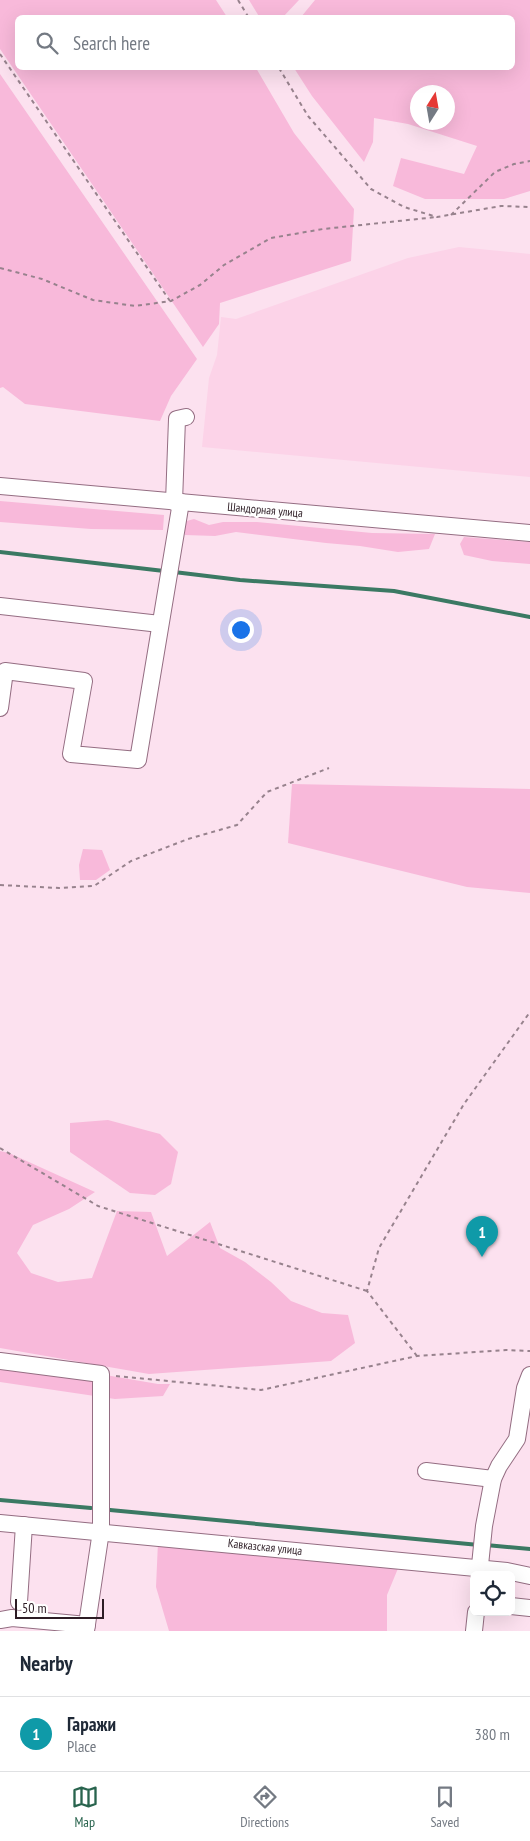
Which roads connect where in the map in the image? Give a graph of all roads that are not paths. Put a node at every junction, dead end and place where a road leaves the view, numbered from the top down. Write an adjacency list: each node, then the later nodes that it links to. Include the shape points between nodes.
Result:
1 (186, 417): 3 (street, via 177,420)
2 (0, 486): 3 (street, Шандорная улица)
3 (177, 502): 4 (street, Шандорная улица); 6 (street)
4 (530, 533)
5 (0, 606): 6 (street)
6 (160, 624): 7 (street, via 138,760 71,754 84,681 5,671)
7 (0, 708)
8 (0, 1361): 16 (street, via 101,1374)
9 (530, 1374): 11 (street)
10 (530, 1421): 11 (street)
11 (516, 1438): 13 (street)
12 (426, 1471): 13 (street)
13 (492, 1479): 17 (street)
14 (0, 1523): 15 (street, Кавказская улица)
15 (24, 1525): 16 (street, Кавказская улица); 19 (street)
16 (100, 1531): 17 (street, Кавказская улица); 24 (street)
17 (480, 1567): 18 (street, Кавказская улица)
18 (530, 1576)
19 (19, 1602)
20 (515, 1606): 21 (street)
21 (530, 1608)
22 (476, 1616): 25 (street)
23 (0, 1620): 24 (street, via 12,1618)
24 (87, 1628)
25 (474, 1631)

